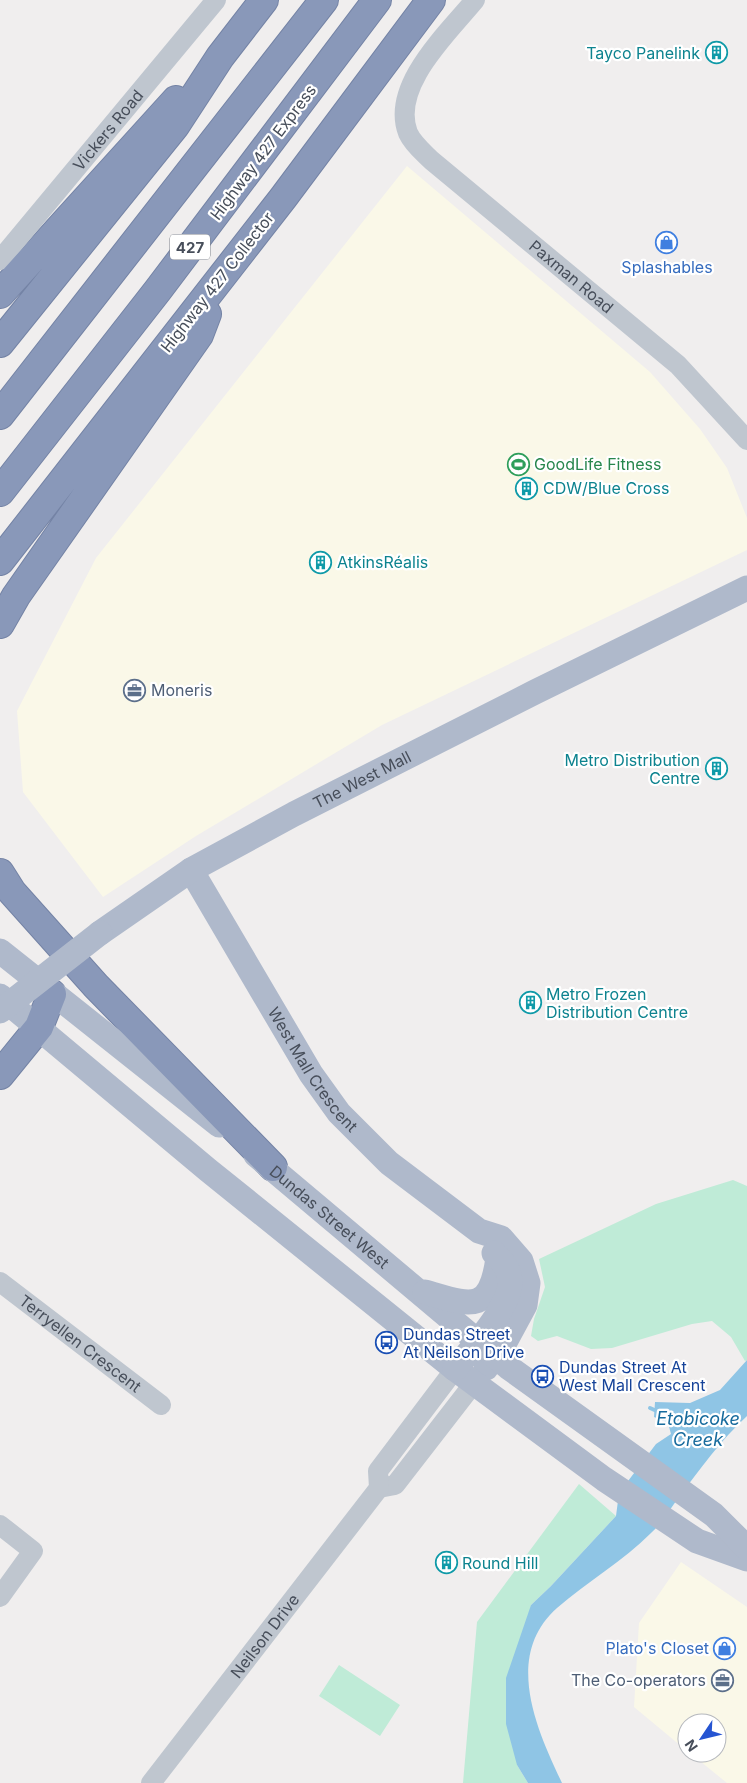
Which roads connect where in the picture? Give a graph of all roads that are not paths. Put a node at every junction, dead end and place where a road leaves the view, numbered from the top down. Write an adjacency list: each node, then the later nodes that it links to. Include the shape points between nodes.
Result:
1 (216, 0): 8 (street, Vickers Road)
2 (264, 0): 7 (highway)
3 (324, 0): 12 (highway, 427)
4 (377, 0): 14 (highway, Highway 427 Express / 427, via 158,290)
5 (431, 0): 9 (highway, Highway 427 Collector / 427)
6 (475, 0): 13 (street, Paxman Road, via 411,82 406,110 408,132 424,153 678,364)
7 (220, 58): 10 (highway, via 160,115); 11 (highway, via 175,126)
8 (0, 260)
9 (225, 270): 15 (highway, Highway 427 Collector / 427); 17 (highway, via 199,335 21,589)
10 (0, 294)
11 (0, 343)
12 (0, 415)
13 (747, 440)
14 (0, 492)
15 (0, 561)
16 (747, 588): 18 (main road, The West Mall, via 487,716)
17 (0, 624)
18 (191, 870): 23 (main road, The West Mall, bridge, via 100,933); 27 (main road, West Mall Crescent, via 311,1074 339,1113 389,1163)
19 (0, 873): 26 (highway, via 12,892 96,986)
20 (0, 951): 21 (main road, Dundas Street West)
21 (52, 994): 24 (highway); 26 (main road, Dundas Street West)
22 (0, 996): 24 (main road)
23 (0, 1011)
24 (39, 1027): 25 (highway); 32 (main road, via 208,1170)
25 (0, 1076)
26 (273, 1167): 30 (main road, Dundas Street West)
27 (479, 1231): 28 (main road, West Mall Crescent, via 487,1247); 31 (main road, West Mall Crescent, via 501,1238 509,1246 521,1261 528,1283 523,1311)
28 (498, 1258): 30 (main road, via 492,1289 473,1302 456,1301); 31 (main road, West Mall Crescent, via 509,1274 510,1286 495,1316)
29 (0, 1282): 34 (street, Terryellen Crescent)
30 (416, 1289): 31 (main road, Dundas Street West)
31 (486, 1349): 32 (main road, Neilson Drive); 33 (main road, Neilson Drive); 37 (main road, Dundas Street West, via 623,1452 714,1515)
32 (455, 1369): 33 (main road); 35 (street, Neilson Drive, via 378,1471)
33 (474, 1383): 35 (street, Neilson Drive, via 395,1485); 38 (main road, via 604,1479 697,1541)
34 (161, 1406)
35 (379, 1488): 40 (street, Neilson Drive)
36 (0, 1525): 39 (street, via 33,1551)
37 (747, 1548)
38 (747, 1558)
39 (0, 1596)
40 (150, 1783)

